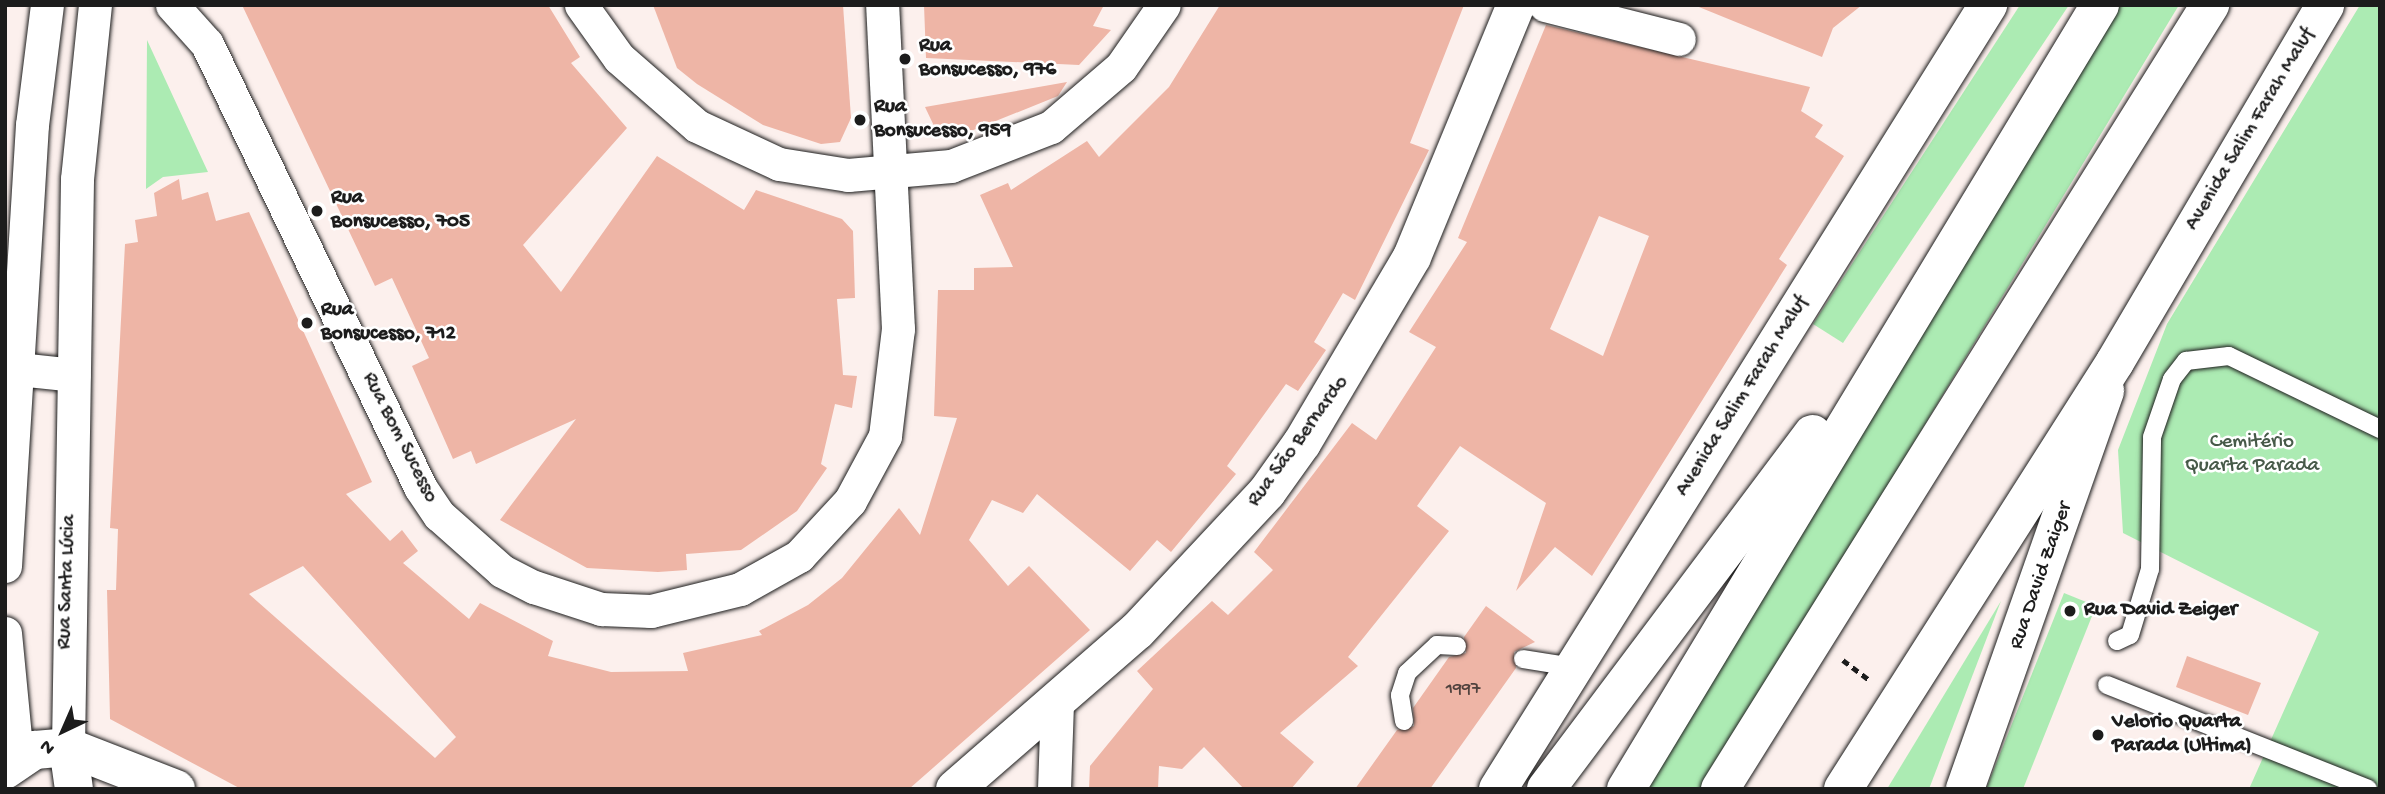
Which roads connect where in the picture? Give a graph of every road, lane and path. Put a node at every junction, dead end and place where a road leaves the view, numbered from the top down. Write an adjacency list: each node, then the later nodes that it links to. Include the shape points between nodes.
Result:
1 (47, 5): 19 (street, via 32,125)
2 (95, 5): 20 (street, Rua Santa Lúcia, via 77,179)
3 (172, 5): 15 (street, Rua Bom Sucesso)
4 (203, 5): 15 (street, Rua Bom Sucesso)
5 (581, 5): 16 (street, via 619,58 696,126 779,164)
6 (882, 5): 16 (street, Rua Bom Sucesso)
7 (1164, 5): 16 (street, via 1121,67 1051,127 951,166)
8 (1516, 5): 31 (main road, Rua São Bernardo, via 1412,257 1337,392 1249,512 1137,631)
9 (1545, 5): 14 (street)
10 (1989, 5): 28 (main road, Avenida Salim Farah Maluf)
11 (2100, 5): 17 (main road)
12 (2210, 5): 24 (main road)
13 (2325, 5): 18 (main road, Avenida Salim Farah Maluf)
14 (1679, 39)
15 (207, 44): 16 (street, Rua Bom Sucesso, via 420,487 466,543 502,571 565,601 601,609 651,611 740,589 799,556 850,501 886,436 894,399 898,330)
16 (890, 175)
17 (1975, 207): 42 (main road, via 1788,471 1639,657); 43 (main road)
18 (2115, 362): 30 (main road, Avenida Salim Farah Maluf); 46 (main road, Rua David Zaiger)
19 (18, 369): 20 (street); 22 (street)
20 (74, 375): 33 (street, Rua Santa Lúcia)
21 (2380, 429): 25 (lane, via 2229,355 2186,361 2172,379 2152,437 2150,569 2130,635)
22 (5, 566)
23 (5, 633): 35 (street)
24 (1814, 639): 30 (path); 44 (main road)
25 (2117, 640)
26 (1457, 646): 32 (lane, via 1437,645 1407,673 1400,695)
27 (1523, 659): 28 (lane)
28 (1573, 667): 41 (main road, Avenida Salim Farah Maluf)
29 (2107, 685): 47 (lane)
30 (1899, 701): 45 (main road, Avenida Salim Farah Maluf)
31 (1057, 703): 39 (main road, Rua São Bernardo); 40 (street)
32 (1404, 720)
33 (68, 747): 34 (main road); 35 (main road); 36 (main road, Rua Santa Lúcia)
34 (135, 769): 37 (main road); 38 (main road)
35 (15, 772)
36 (74, 789)
37 (98, 789)
38 (176, 789)
39 (955, 789)
40 (1054, 789)
41 (1498, 789)
42 (1546, 789)
43 (1626, 789)
44 (1720, 789)
45 (1843, 789)
46 (1965, 789)
47 (2368, 789)

